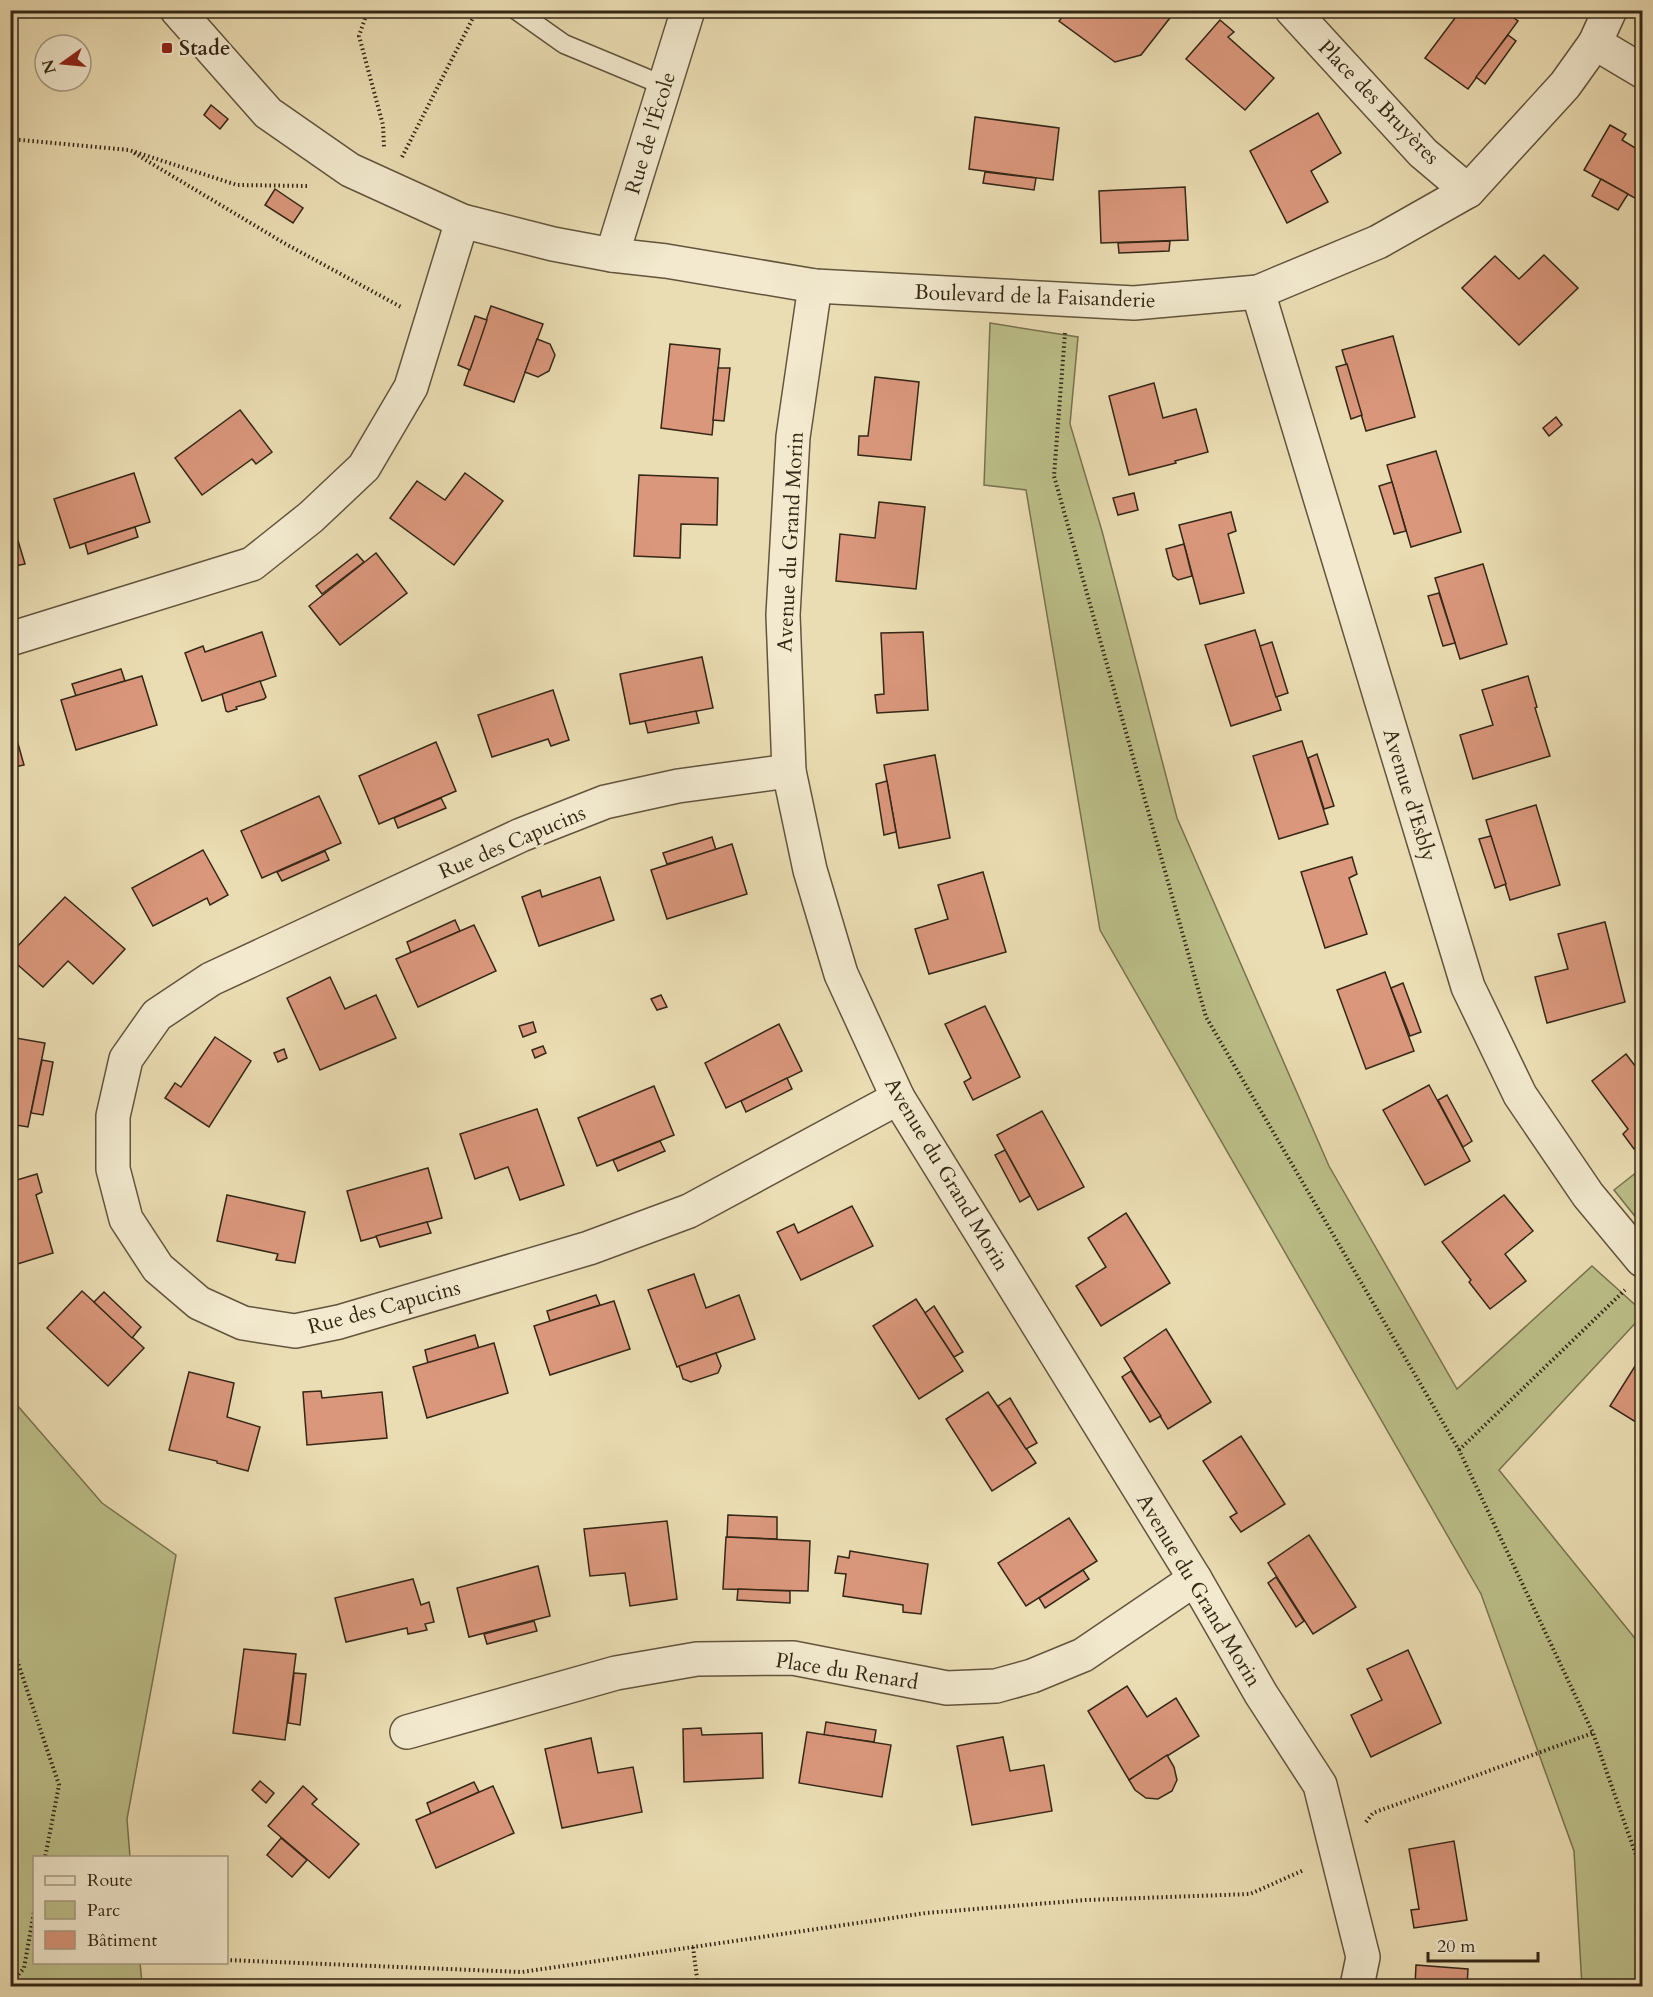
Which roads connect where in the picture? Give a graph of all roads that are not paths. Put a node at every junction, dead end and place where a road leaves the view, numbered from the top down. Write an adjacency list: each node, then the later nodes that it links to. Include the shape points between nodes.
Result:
1 (177, 10): 10 (street, Boulevard de la Faisanderie, via 268,113 350,170)
2 (516, 10): 8 (lane, via 564,44)
3 (688, 10): 8 (street, Rue de l'École)
4 (1292, 10): 9 (street, Place des Bruyères, via 1423,153)
5 (1610, 10): 6 (street, Boulevard de la Faisanderie)
6 (1595, 43): 7 (street); 9 (street, Boulevard de la Faisanderie, via 1565,85)
7 (1642, 72)
8 (665, 86): 11 (street, Rue de l'École)
9 (1468, 191): 13 (street, Boulevard de la Faisanderie, via 1378,242)
10 (462, 221): 11 (street, Boulevard de la Faisanderie); 14 (street, via 411,387 364,467 310,517 252,564)
11 (612, 255): 12 (street, Boulevard de la Faisanderie)
12 (815, 286): 13 (street, Boulevard de la Faisanderie, via 1134,303); 15 (street, Avenue du Grand Morin, via 794,437 783,615)
13 (1258, 292): 17 (street, Avenue d'Esbly, via 1468,987 1520,1095 1588,1195)
14 (10, 639)
15 (789, 771): 16 (street, Avenue du Grand Morin, via 810,870 841,974); 16 (street, Rue des Capucins, via 678,786 605,802 521,835 211,979 157,1015 126,1059 113,1116 113,1169 126,1219 158,1268 199,1303 243,1323 295,1331 339,1322 578,1252 689,1211)
16 (898, 1098): 18 (street, Avenue du Grand Morin)
17 (1642, 1260)
18 (1195, 1579): 19 (street, Place du Renard, via 1083,1655 996,1686 946,1688 793,1658 697,1659 616,1673); 20 (street, Avenue du Grand Morin, via 1261,1694 1320,1785 1363,1957)
19 (407, 1732)
20 (1357, 1986)

